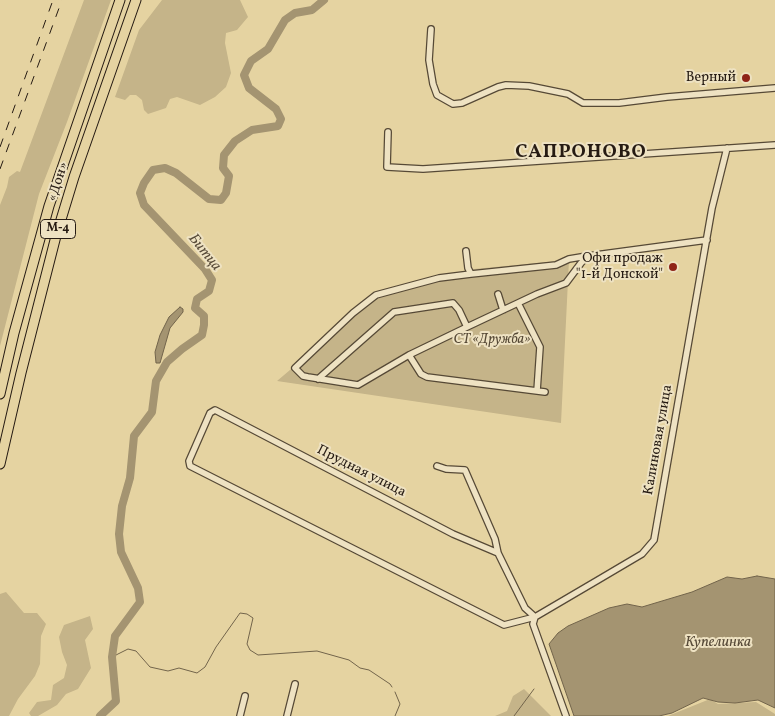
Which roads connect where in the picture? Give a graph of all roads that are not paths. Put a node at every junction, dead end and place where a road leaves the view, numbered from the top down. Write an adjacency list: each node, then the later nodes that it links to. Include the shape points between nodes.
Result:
1 (120, 0): 20 (highway, «Дон» / М-4, via 48,206)
2 (136, 0): 22 (highway, «Дон» / М-4, via 56,236)
3 (431, 29): 4 (street, via 429,60 433,84 437,95 453,104 462,104 506,85 568,94 583,103 619,103)
4 (775, 88)
5 (388, 132): 7 (street, via 388,167 423,169)
6 (775, 144): 7 (street)
7 (727, 148): 8 (street, Калиновая улица)
8 (707, 240): 10 (street); 25 (street, Калиновая улица, via 654,540 642,554)
9 (466, 251): 11 (street)
10 (588, 256): 11 (street, via 556,265); 13 (street, via 566,283)
11 (471, 274): 17 (street, via 424,281 370,299 295,368 303,376)
12 (498, 294): 14 (street)
13 (518, 303): 14 (street); 18 (street, via 540,347)
14 (504, 310): 15 (street)
15 (466, 327): 16 (street); 17 (street, via 453,302 394,312)
16 (409, 355): 17 (street, via 358,385); 18 (street, via 421,374 428,377)
17 (318, 379)
18 (537, 391): 19 (street)
19 (544, 392)
20 (0, 394)
21 (215, 410): 24 (street, Прудная улица, via 454,534); 25 (street, Калиновая улица, via 202,429 188,461 190,466 504,625)
22 (0, 464)
23 (437, 466): 24 (street, via 465,470)
24 (498, 553): 25 (street, via 526,608)
25 (535, 616): 30 (street, via 533,624)
26 (295, 684): 29 (street)
27 (245, 696): 28 (street)
28 (240, 716)
29 (287, 716)
30 (566, 716)

